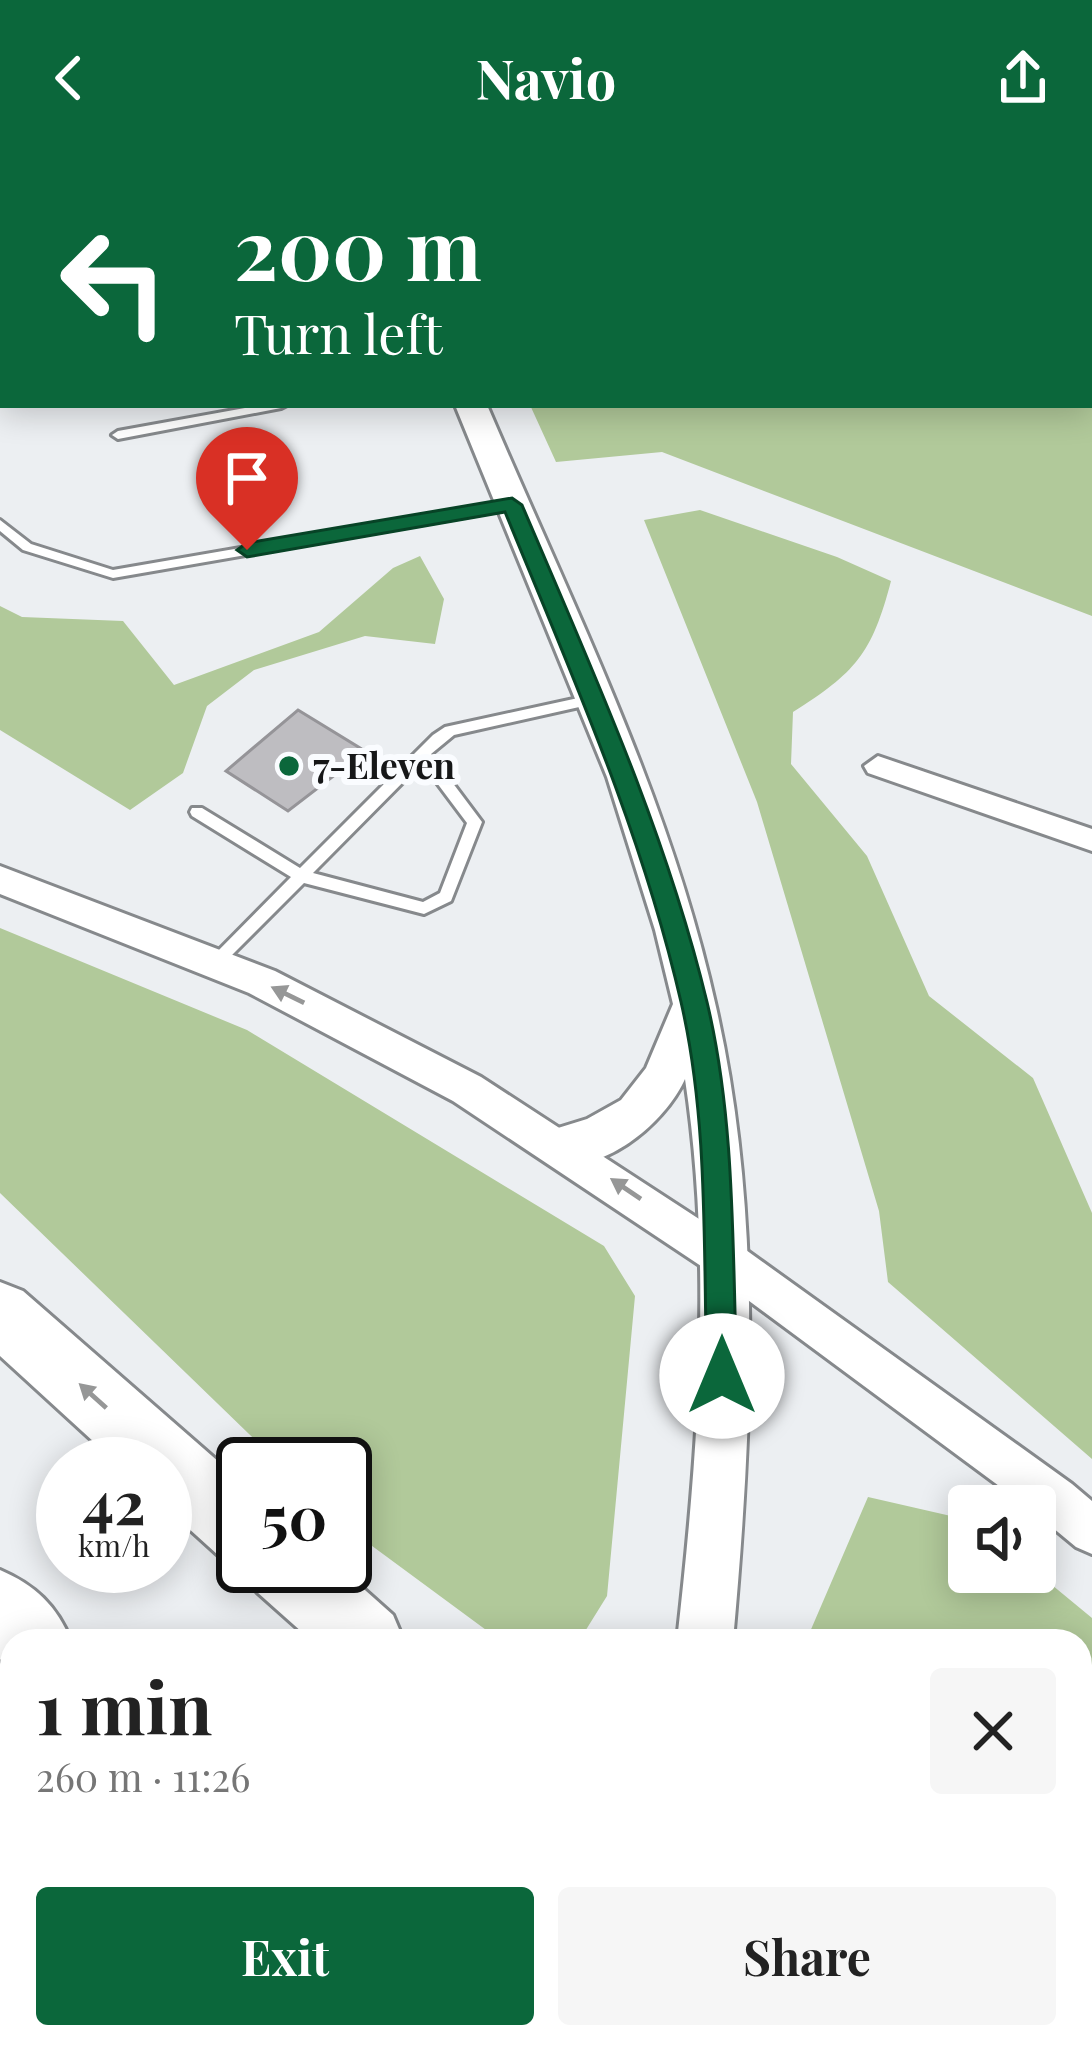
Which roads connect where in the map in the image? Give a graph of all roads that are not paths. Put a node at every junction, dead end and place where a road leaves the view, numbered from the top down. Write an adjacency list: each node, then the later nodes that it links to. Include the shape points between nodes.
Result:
1 (265, 408): 3 (lane)
2 (472, 408): 4 (main road)
3 (118, 435)
4 (512, 505): 5 (lane, via 113,574 27,547); 6 (main road)
5 (0, 524)
6 (592, 700): 7 (lane, via 450,730); 14 (main road, via 637,810)
7 (423, 754): 11 (lane); 11 (lane, via 475,822 446,897 424,908)
8 (878, 766): 10 (street)
9 (197, 812): 11 (lane)
10 (1092, 840)
11 (301, 876): 13 (lane)
12 (0, 880): 13 (street)
13 (214, 963): 15 (street, one-way to 13, via 382,1042)
14 (694, 1004): 15 (main road, via 661,1086 640,1115); 16 (main road)
15 (561, 1147): 16 (street, one-way to 15)
16 (722, 1257): 19 (street); 24 (main road, via 719,1467)
17 (0, 1313): 18 (highway, one-way to 17)
18 (216, 1506)
19 (1092, 1531)
20 (313, 1593): 23 (highway)
21 (0, 1607): 22 (highway)
22 (22, 1629)
23 (354, 1629)
24 (706, 1629)

